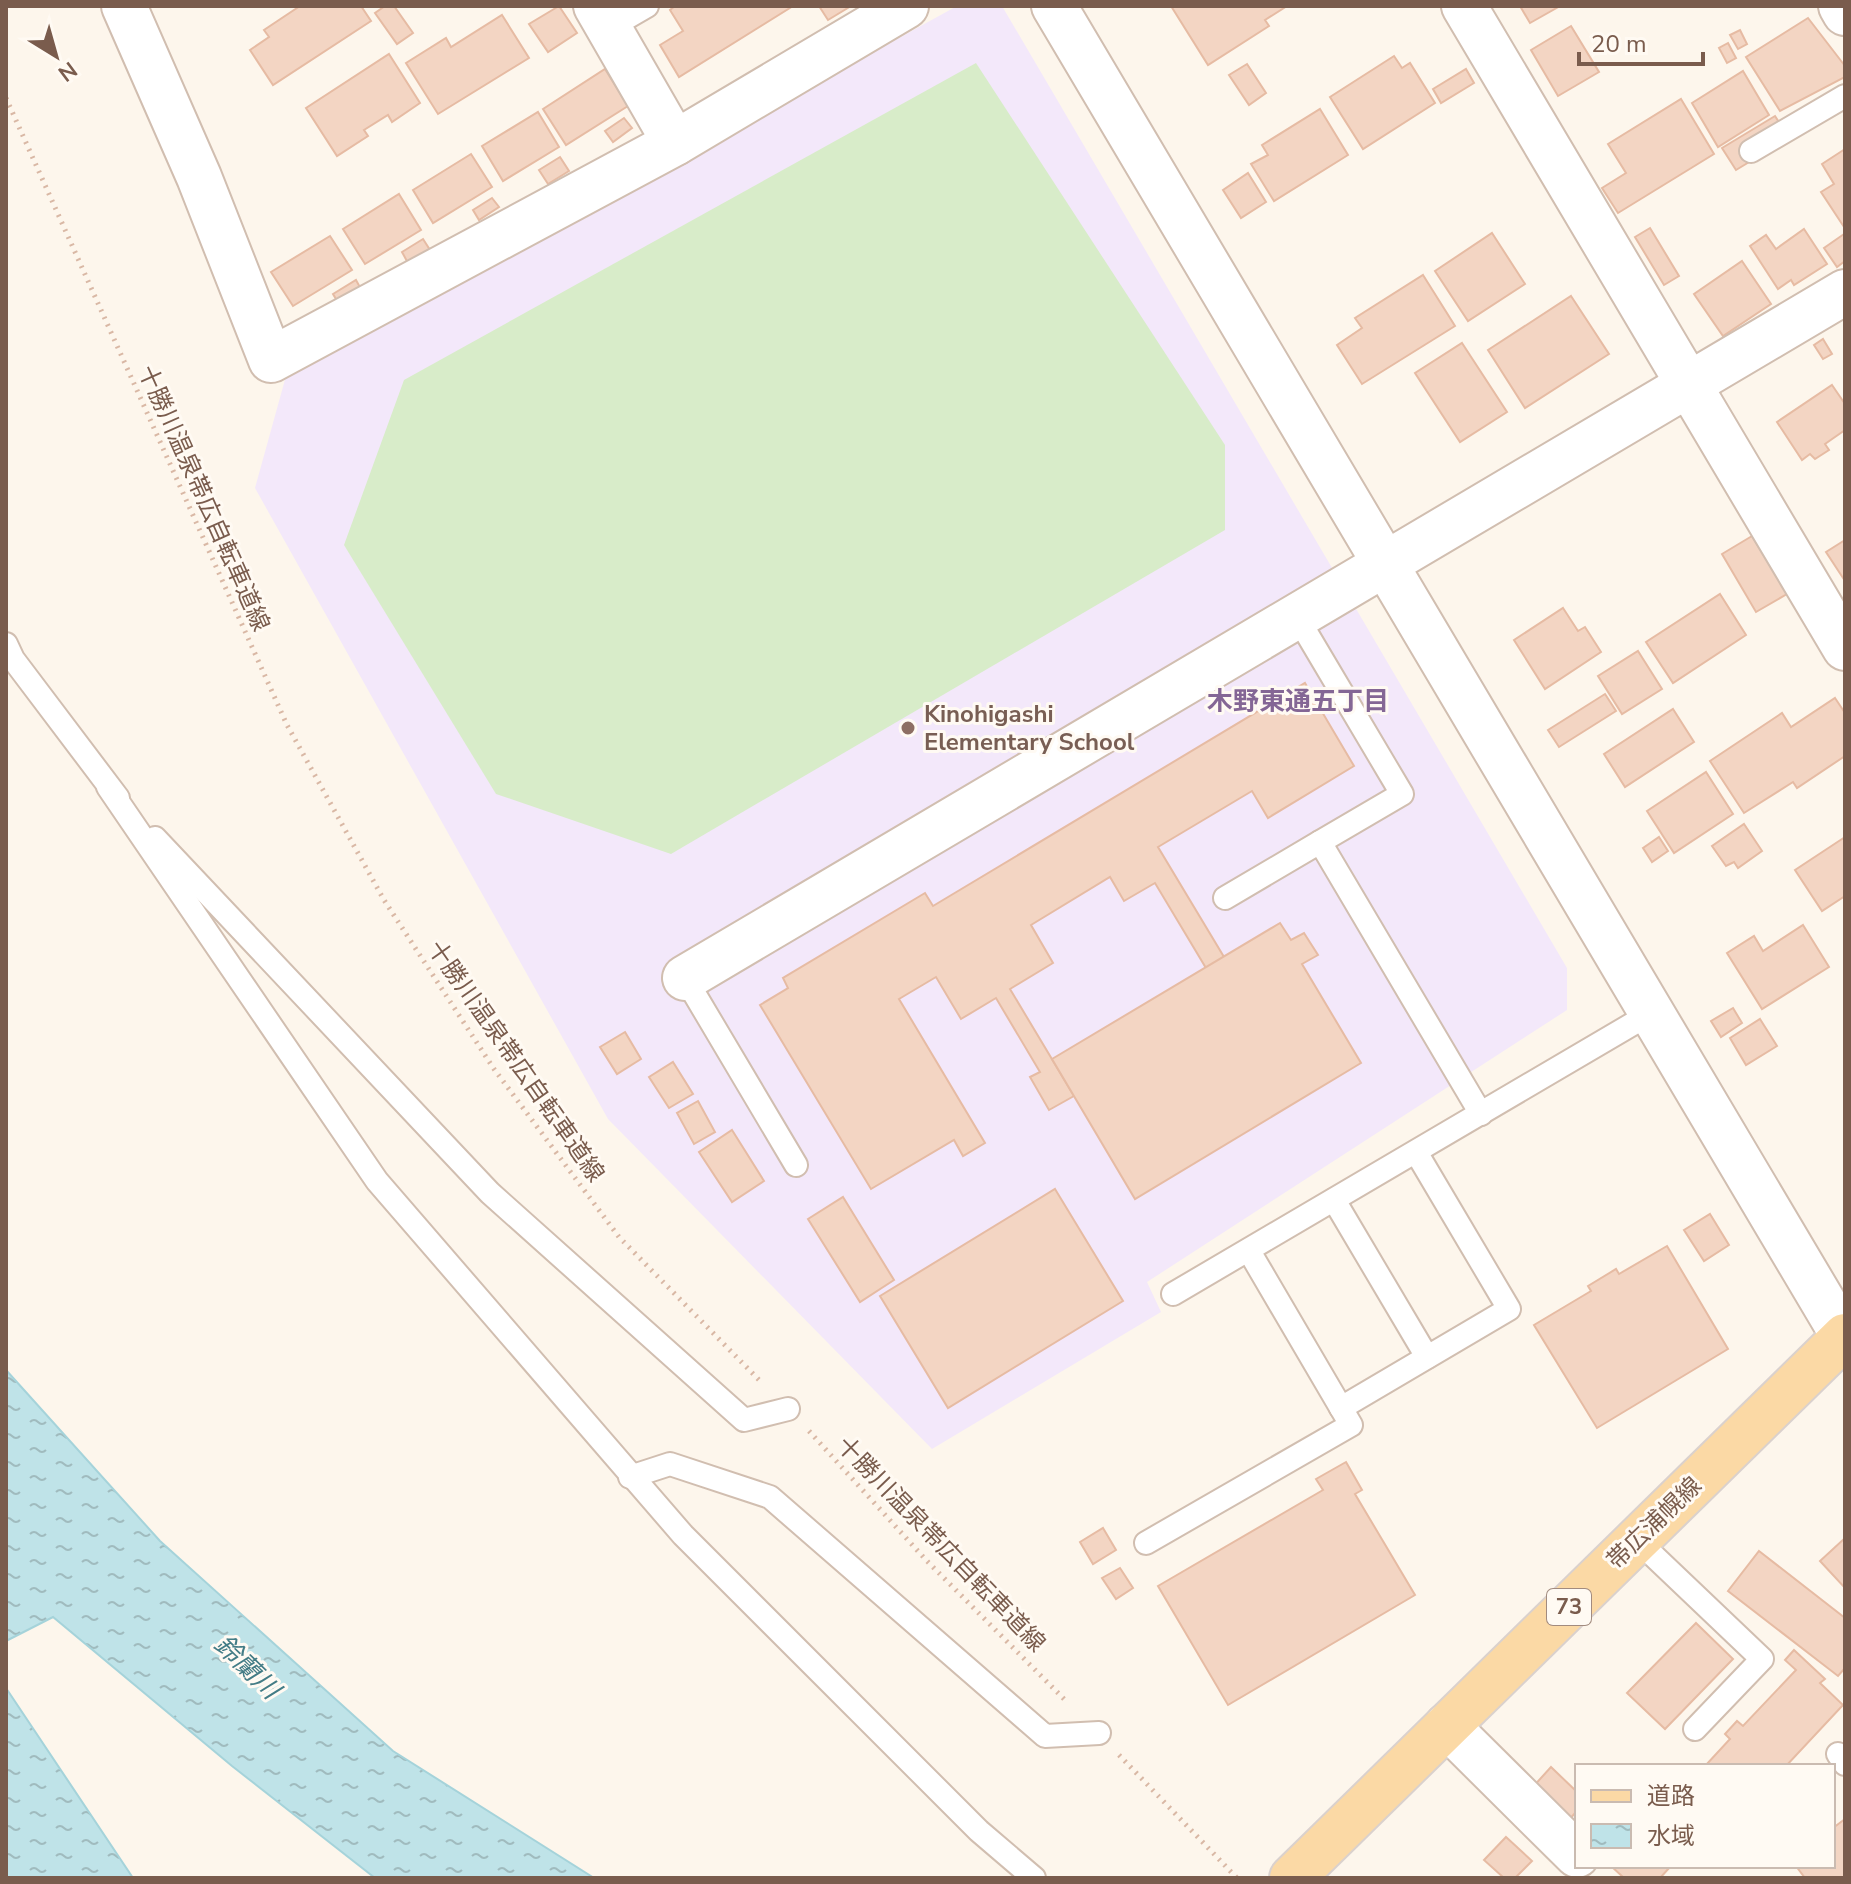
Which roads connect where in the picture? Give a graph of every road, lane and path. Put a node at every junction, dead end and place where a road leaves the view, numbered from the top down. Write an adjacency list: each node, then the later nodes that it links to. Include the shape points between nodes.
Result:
1 (124, 6): 11 (street, via 271,360)
2 (647, 6): 8 (lane)
3 (906, 6): 11 (street)
4 (1054, 6): 15 (street)
5 (1464, 6): 14 (street)
6 (1841, 6): 7 (street)
7 (1845, 13)
8 (602, 17): 11 (street)
9 (1845, 96): 12 (lane)
10 (6, 98): 33 (path, 十勝川温泉帯広自転車道線, via 287,725 384,900 494,1069 619,1237)
11 (675, 143)
12 (1751, 151)
13 (1845, 292): 14 (street)
14 (1690, 383): 15 (street); 17 (street)
15 (1388, 564): 16 (street); 23 (street)
16 (1297, 617): 20 (lane, via 1402,794); 22 (street)
17 (1842, 637)
18 (6, 644): 19 (lane)
19 (108, 787): 33 (lane, via 490,1193 744,1420); 34 (lane, via 377,1181)
20 (1320, 842): 21 (lane); 24 (lane)
21 (1225, 898)
22 (685, 978): 26 (lane)
23 (1653, 1012): 24 (lane); 30 (street)
24 (1481, 1114): 25 (lane)
25 (1416, 1152): 27 (lane); 31 (lane, via 1509,1309)
26 (796, 1165)
27 (1334, 1200): 28 (lane); 31 (lane)
28 (1249, 1251): 29 (lane); 32 (lane)
29 (1173, 1294)
30 (1845, 1337): 35 (main road, 帯広浦幌線 / 73)
31 (1427, 1357): 32 (lane)
32 (1341, 1408): 36 (lane, via 1351,1425)
33 (788, 1409): 39 (path, 十勝川温泉帯広自転車道線, via 926,1560)
34 (630, 1477): 39 (lane, via 670,1464 770,1497 1045,1736); 41 (lane, via 946,1798)
35 (1637, 1540): 37 (main road, 帯広浦幌線 / 73); 38 (lane, via 1762,1659)
36 (1146, 1543)
37 (1447, 1726): 40 (street); 43 (main road, 帯広浦幌線 / 73)
38 (1695, 1729)
39 (1099, 1733): 42 (path, 十勝川温泉帯広自転車道線)
40 (1575, 1853)
41 (1034, 1878)
42 (1237, 1878)
43 (1292, 1878)

